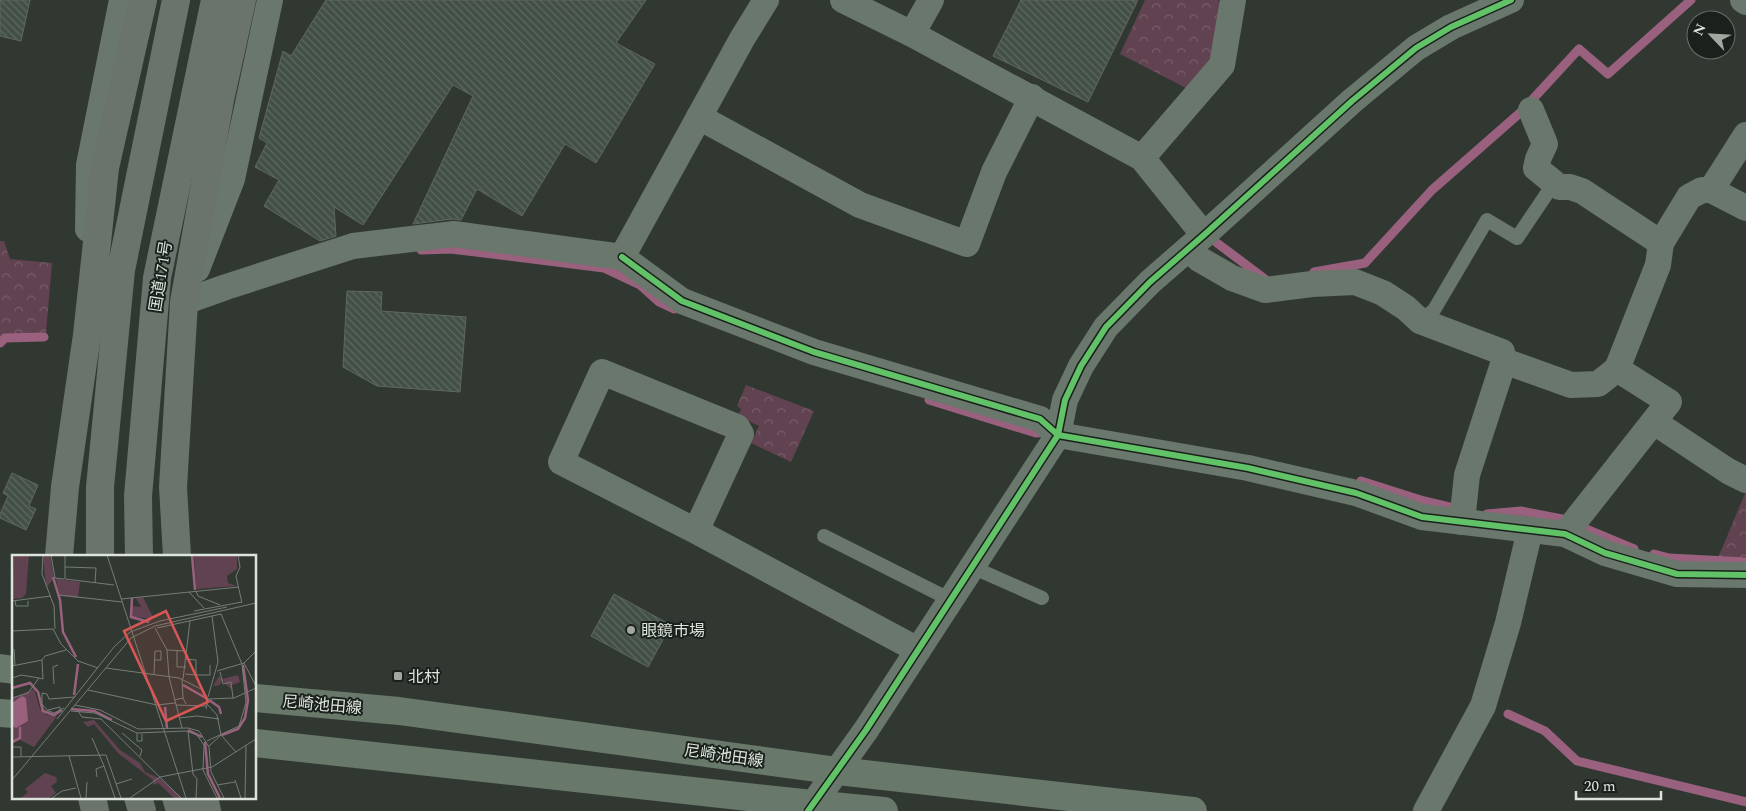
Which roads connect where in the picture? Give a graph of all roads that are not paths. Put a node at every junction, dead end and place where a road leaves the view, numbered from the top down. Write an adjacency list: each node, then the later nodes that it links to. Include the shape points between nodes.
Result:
1 (122, 0): 28 (street, via 88,165)
2 (143, 0): 28 (highway, via 105,168)
3 (176, 0): 40 (highway, via 121,270 100,487)
4 (215, 0): 41 (highway, 国道171号, via 157,278 138,496)
5 (242, 0): 26 (highway, via 220,100)
6 (270, 0): 26 (street, via 232,179)
7 (766, 0): 17 (street)
8 (843, 0): 14 (street)
9 (931, 0): 14 (street)
10 (1233, 0): 19 (street, via 1222,64)
11 (1511, 0): 23 (street, via 1451,27 1416,48)
12 (1743, 0): 13 (street)
13 (1746, 2)
14 (912, 34): 15 (street)
15 (1032, 98): 17 (street, via 994,172 967,244 860,205); 19 (street)
16 (1531, 110): 20 (street, via 1545,144 1536,168)
17 (699, 117): 25 (street)
18 (1746, 135): 21 (street)
19 (1142, 158): 23 (street)
20 (1554, 184): 24 (street, via 1559,188 1582,191); 27 (lane, via 1517,238 1487,220 1434,310)
21 (1711, 190): 22 (street); 24 (street, via 1702,190 1689,197)
22 (1746, 208)
23 (1196, 242): 27 (street, via 1199,259 1232,278 1265,290 1355,282 1382,293); 32 (street, via 1150,282 1106,327 1081,366 1065,400)
24 (1661, 242): 30 (street, via 1658,265)
25 (622, 257): 26 (street, via 454,234 353,246); 32 (street, via 682,301 814,352 1040,419)
26 (184, 302): 42 (highway, via 173,487)
27 (1420, 321): 29 (street, via 1502,352)
28 (87, 335): 39 (highway, via 65,487)
29 (1504, 361): 30 (street, via 1571,385 1598,384); 34 (street, via 1467,475)
30 (1617, 369): 31 (street, via 1669,402)
31 (1654, 422): 33 (street); 37 (street)
32 (1058, 435): 34 (street, via 1248,468 1356,493 1422,516); 43 (street)
33 (1746, 480)
34 (1462, 522): 35 (street)
35 (1530, 530): 37 (street); 62 (street, via 1508,623 1483,706)
36 (696, 531): 36 (street, via 741,434 737,427 602,372 561,462); 47 (street)
37 (1565, 534): 44 (street, via 1605,553 1677,574)
38 (824, 536): 46 (lane)
39 (59, 555)
40 (100, 555)
41 (139, 555)
42 (178, 555)
43 (972, 567): 45 (lane); 46 (street)
44 (1746, 575)
45 (1042, 598)
46 (951, 600): 47 (street)
47 (918, 650): 50 (street)
48 (256, 698): 50 (main road, 尼崎池田線, via 399,711)
49 (256, 743): 55 (main road)
50 (838, 771): 55 (street); 61 (main road, 尼崎池田線)
51 (92, 798): 56 (highway)
52 (138, 798): 57 (highway)
53 (176, 798): 58 (highway)
54 (204, 798): 59 (highway)
55 (810, 808): 60 (main road)
56 (95, 811)
57 (142, 811)
58 (180, 811)
59 (207, 811)
60 (884, 811)
61 (1193, 811)
62 (1426, 811)

